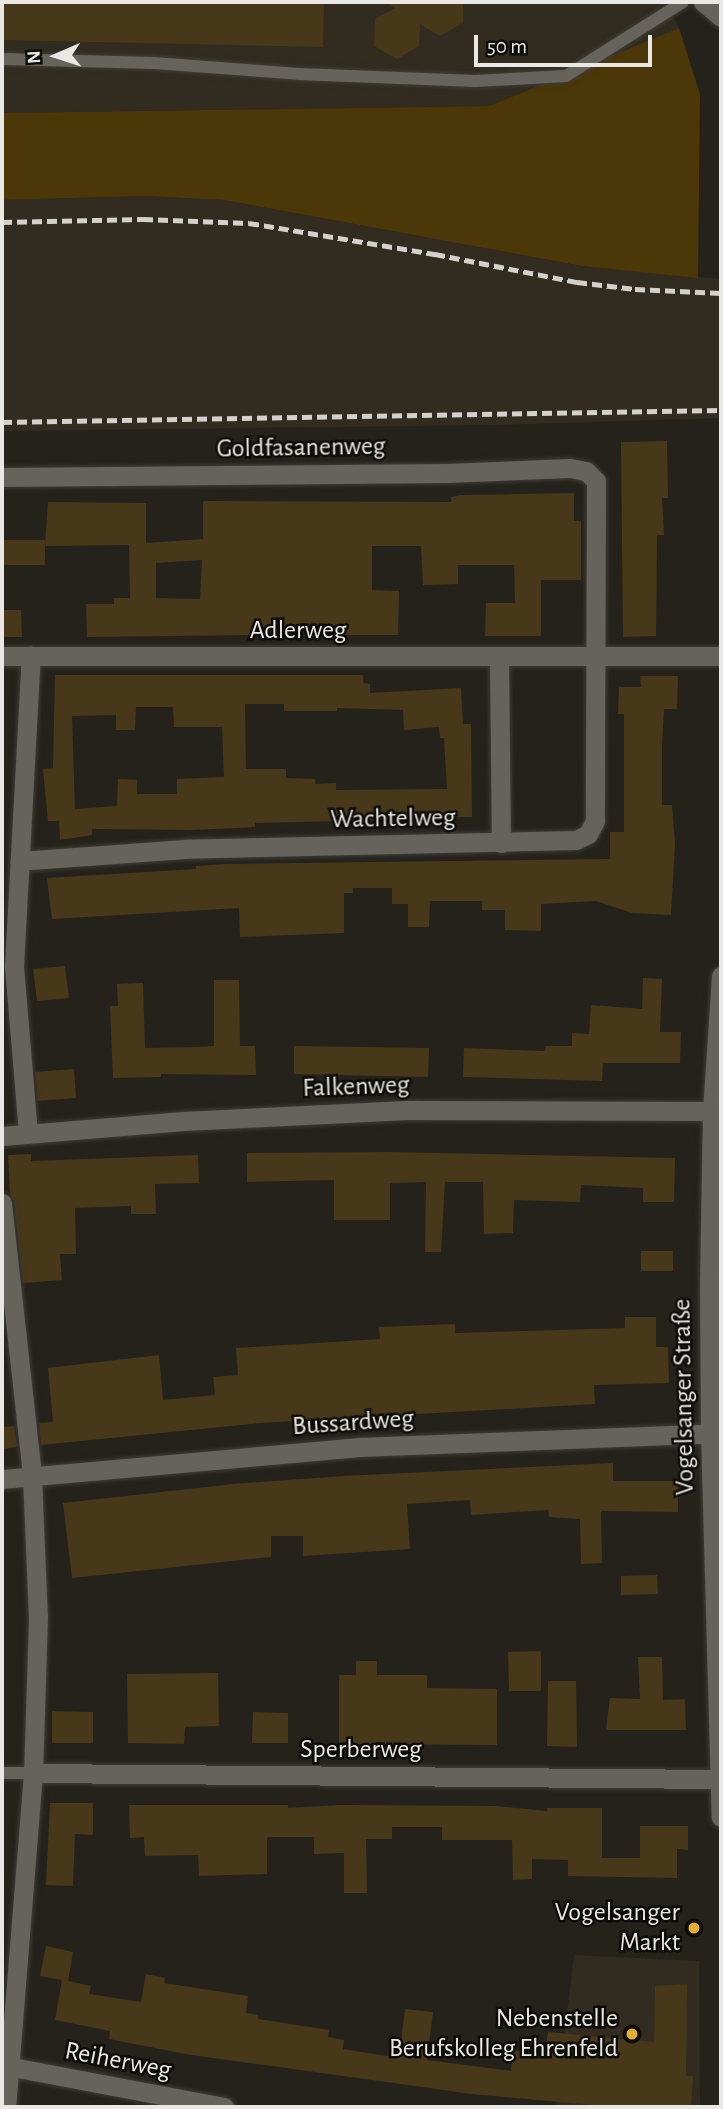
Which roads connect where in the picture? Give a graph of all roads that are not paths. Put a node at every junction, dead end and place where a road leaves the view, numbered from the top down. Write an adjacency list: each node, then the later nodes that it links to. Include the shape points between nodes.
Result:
1 (683, 2): 4 (lane, via 566,76 461,81)
2 (703, 2): 3 (street)
3 (721, 17)
4 (2, 59)
5 (2, 477): 9 (street, Goldfasanenweg, via 586,471 596,481)
6 (2, 656): 7 (street, Adlerweg)
7 (30, 656): 10 (street, Adlerweg); 12 (street)
8 (721, 656): 9 (street, Adlerweg)
9 (594, 657): 10 (street, Adlerweg); 11 (street, Wachtelweg, via 592,828 576,840)
10 (499, 658): 11 (street)
11 (500, 842): 12 (street, Wachtelweg, via 185,849)
12 (19, 862): 13 (street)
13 (8, 967): 16 (street)
14 (721, 976): 15 (street, Vogelsanger Straße)
15 (712, 1111): 16 (street, Falkenweg, via 407,1110); 19 (street, Vogelsanger Straße)
16 (28, 1133): 17 (street, Falkenweg)
17 (2, 1136)
18 (2, 1203): 20 (street)
19 (715, 1433): 20 (street, Bussardweg, via 362,1447); 24 (street, Vogelsanger Straße)
20 (32, 1476): 21 (street, Bussardweg); 23 (street, via 38,1616)
21 (2, 1479)
22 (2, 1773): 23 (lane, Sperberweg)
23 (33, 1773): 24 (street, Sperberweg); 26 (street)
24 (721, 1779): 25 (street, Vogelsanger Straße)
25 (721, 1817)
26 (6, 2066): 27 (street); 28 (street, Reiherweg)
27 (6, 2107)
28 (224, 2107)

